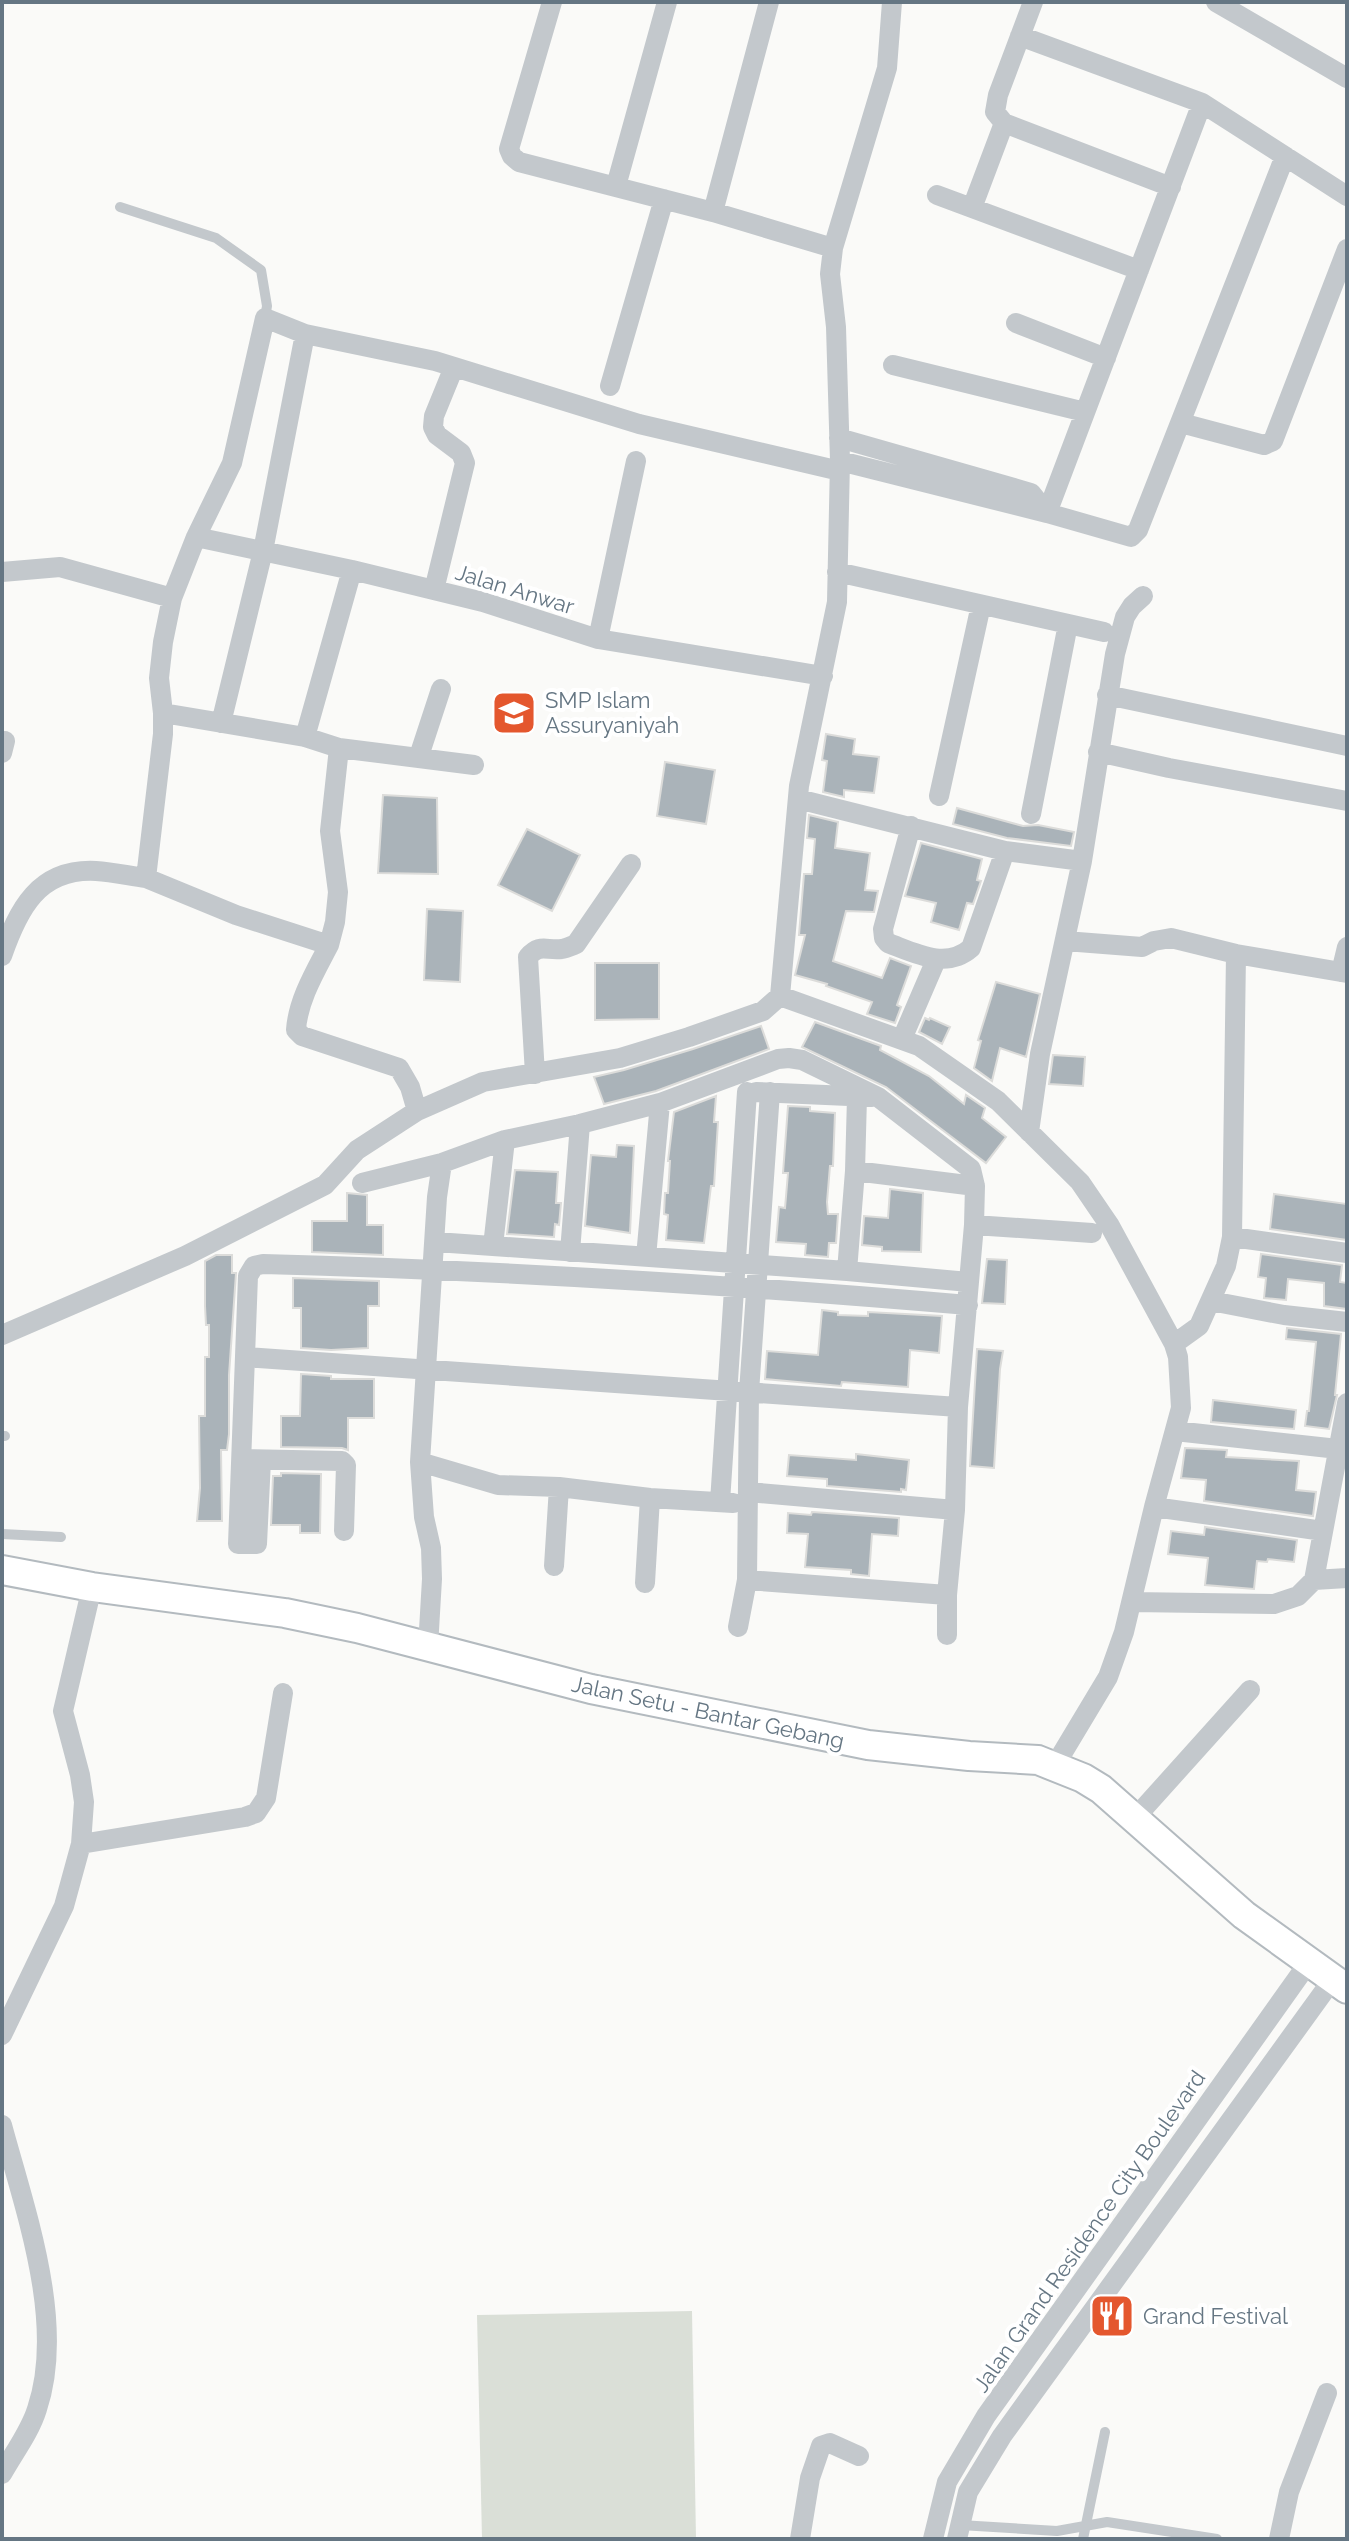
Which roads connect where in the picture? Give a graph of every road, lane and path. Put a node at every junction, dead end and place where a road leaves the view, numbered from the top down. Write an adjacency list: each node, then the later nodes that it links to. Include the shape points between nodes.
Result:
1 (552, 2): 12 (street, via 509,149 519,162)
2 (667, 2): 12 (street)
3 (769, 2): 19 (street)
4 (892, 2): 20 (street, via 887,68)
5 (1033, 2): 7 (street)
6 (1216, 2): 8 (street)
7 (1020, 36): 9 (street); 10 (street, via 998,95 995,112)
8 (1347, 78)
9 (1202, 103): 11 (street); 13 (street)
10 (1004, 123): 13 (street); 18 (street)
11 (1285, 156): 15 (street); 31 (street)
12 (616, 186): 16 (street)
13 (1171, 187): 22 (street)
14 (937, 195): 18 (street)
15 (1347, 196)
16 (664, 199): 19 (street); 29 (street)
17 (120, 207): 23 (lane, via 216,238 261,270)
18 (972, 208): 22 (street)
19 (713, 212): 20 (street)
20 (833, 248): 32 (street)
21 (1347, 249): 31 (street, via 1273,441 1264,445)
22 (1139, 270): 26 (street)
23 (265, 318): 25 (street); 36 (street, via 232,463)
24 (1016, 323): 26 (street)
25 (305, 334): 28 (street); 37 (street)
26 (1106, 358): 30 (street)
27 (893, 365): 30 (street)
28 (454, 367): 34 (street, via 639,424); 41 (street, via 433,427 465,463)
29 (610, 386)
30 (1085, 412): 35 (street)
31 (1181, 423): 35 (street, via 1131,537)
32 (839, 438): 34 (street); 35 (street, via 1031,493)
33 (636, 461): 47 (street)
34 (840, 466): 35 (street); 40 (street)
35 (1047, 513)
36 (196, 537): 37 (street, Jalan Anwar); 43 (street)
37 (263, 551): 38 (street, Jalan Anwar); 52 (street)
38 (352, 570): 41 (street, Jalan Anwar); 53 (street)
39 (2, 572): 43 (street, via 60,567)
40 (837, 572): 44 (street); 48 (street, via 837,602)
41 (434, 590): 47 (street, Jalan Anwar)
42 (1143, 596): 50 (street, via 1125,617)
43 (172, 598): 51 (street, via 159,678)
44 (981, 605): 45 (street); 59 (street)
45 (1068, 624): 46 (street); 62 (street)
46 (1104, 632)
47 (598, 639): 48 (street, Jalan Anwar)
48 (823, 676): 60 (street)
49 (441, 689): 57 (street)
50 (1107, 695): 54 (street); 56 (street)
51 (163, 713): 52 (street); 67 (street)
52 (221, 723): 53 (street)
53 (305, 737): 55 (street)
54 (1347, 746)
55 (339, 748): 57 (street); 69 (street, via 330,831 338,892)
56 (1098, 752): 61 (street); 65 (street)
57 (419, 756): 58 (street)
58 (474, 765)
59 (939, 796)
60 (798, 799): 63 (street); 75 (street)
61 (1347, 801)
62 (1031, 814)
63 (911, 826): 64 (street); 73 (street, via 884,938)
64 (1005, 851): 65 (street); 73 (street, via 971,948)
65 (1082, 861): 68 (street)
66 (631, 864): 77 (street, via 576,944 563,949 543,946 528,957)
67 (146, 878): 69 (street); 72 (street, via 93,871 48,881 26,901)
68 (1065, 941): 71 (street, via 1142,947 1171,938); 86 (street)
69 (329, 945): 84 (street, via 297,1016 296,1030 399,1068)
70 (1347, 947): 74 (street)
71 (1236, 954): 74 (street); 94 (street)
72 (2, 956)
73 (936, 960): 76 (street)
74 (1344, 973)
75 (780, 996): 76 (street); 77 (street, via 763,1011 689,1037 620,1058)
76 (902, 1039): 86 (street, via 998,1101)
77 (535, 1074): 84 (street, via 483,1082)
78 (700, 1087): 79 (street); 82 (street, via 789,1058); 83 (street)
79 (747, 1092): 80 (street); 100 (street)
80 (770, 1092): 81 (street); 101 (street)
81 (857, 1097): 82 (street); 89 (street)
82 (878, 1097): 91 (street, via 971,1169)
83 (660, 1103): 85 (street); 99 (street)
84 (417, 1111): 110 (street, via 357,1150 325,1185 185,1256)
85 (580, 1124): 87 (street); 97 (street)
86 (1029, 1132): 111 (street, via 1080,1182)
87 (505, 1140): 88 (street); 96 (street)
88 (442, 1163): 90 (street); 95 (street)
89 (855, 1171): 91 (street); 103 (street)
90 (362, 1183)
91 (975, 1186): 92 (street)
92 (974, 1225): 93 (street); 104 (street)
93 (1092, 1233)
94 (1232, 1237): 98 (street); 107 (street)
95 (436, 1242): 96 (street); 102 (street)
96 (493, 1246): 97 (street)
97 (570, 1252): 99 (street)
98 (1347, 1253)
99 (646, 1257): 100 (street)
100 (736, 1263): 101 (street); 105 (street)
101 (758, 1265): 103 (street); 106 (street)
102 (434, 1268): 105 (street); 112 (street, via 254,1266 248,1276); 113 (street)
103 (847, 1271): 104 (street)
104 (969, 1282): 108 (street)
105 (734, 1286): 106 (street); 114 (street)
106 (757, 1287): 108 (street); 115 (street)
107 (1211, 1301): 109 (street); 111 (street, via 1199,1326)
108 (968, 1305): 116 (street)
109 (1347, 1322)
110 (2, 1335)
111 (1174, 1344): 118 (street, via 1181,1408)
112 (245, 1357): 113 (street); 120 (street)
113 (426, 1369): 114 (street); 122 (street)
114 (726, 1390): 115 (street); 127 (street)
115 (749, 1392): 116 (street); 126 (street)
116 (958, 1407): 129 (street)
117 (1346, 1411): 119 (street)
118 (1175, 1431): 119 (street); 128 (street)
119 (1338, 1449): 124 (street)
120 (240, 1459): 121 (street); 121 (street, via 238,1544 257,1544)
121 (261, 1460): 130 (street, via 342,1461)
122 (420, 1462): 123 (street, via 498,1485); 145 (street, via 431,1548)
123 (559, 1487): 125 (street); 134 (street)
124 (1339, 1487): 131 (street)
125 (650, 1498): 127 (street); 139 (street)
126 (749, 1498): 127 (street); 129 (street); 137 (street)
127 (720, 1502)
128 (1154, 1507): 131 (street); 142 (street)
129 (955, 1510): 141 (street)
130 (344, 1531)
131 (1323, 1531): 138 (street)
132 (2, 1534): 133 (lane)
133 (61, 1537)
134 (554, 1566)
135 (2, 1570): 140 (main road, Jalan Setu - Bantar Gebang)
136 (1347, 1578): 138 (street)
137 (747, 1580): 141 (street); 143 (street)
138 (1314, 1580): 142 (street, via 1298,1596 1274,1604)
139 (645, 1583)
140 (92, 1587): 145 (main road, Jalan Setu - Bantar Gebang, via 271,1611); 150 (street, via 63,1711 84,1802)
141 (947, 1595): 144 (street)
142 (1132, 1602): 148 (street, via 1108,1677)
143 (738, 1627)
144 (947, 1635)
145 (428, 1647): 148 (main road, Jalan Setu - Bantar Gebang, via 591,1689 868,1745 1038,1760)
146 (1250, 1690): 149 (street)
147 (283, 1693): 150 (street, via 266,1798 256,1813)
148 (1054, 1767): 149 (main road, Jalan Setu - Bantar Gebang, via 1101,1789)
149 (1134, 1819): 151 (main road, Jalan Setu - Bantar Gebang, via 1244,1915)
150 (81, 1844): 153 (street, via 64,1906)
151 (1309, 1962): 152 (main road, Jalan Setu - Bantar Gebang); 162 (street, Jalan Grand Residence City Boulevard, via 986,2416 947,2482)
152 (1340, 1984): 160 (street, via 1002,2436 968,2492)
153 (2, 2035)
154 (2, 2125): 158 (street, via 38,2263 46,2308 47,2365 37,2411)
155 (1327, 2393): 165 (street, via 1289,2492)
156 (1105, 2432): 159 (lane)
157 (859, 2456): 161 (street, via 830,2443 821,2446)
158 (2, 2474)
159 (1087, 2525): 160 (lane, via 1057,2531); 163 (lane); 164 (lane, via 1107,2522)
160 (959, 2532)
161 (800, 2539)
162 (933, 2539)
163 (1083, 2539)
164 (1217, 2539)
165 (1279, 2539)

